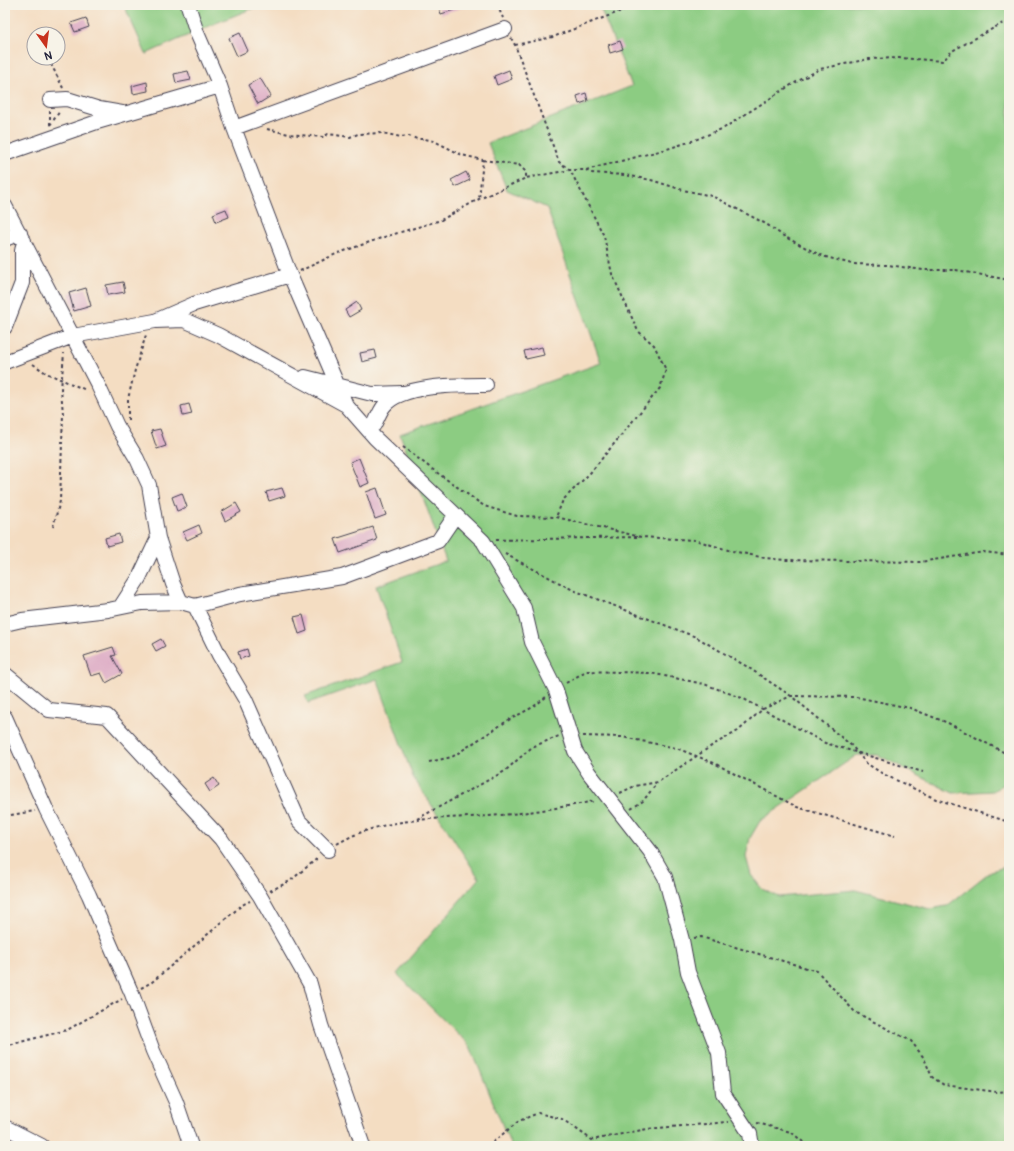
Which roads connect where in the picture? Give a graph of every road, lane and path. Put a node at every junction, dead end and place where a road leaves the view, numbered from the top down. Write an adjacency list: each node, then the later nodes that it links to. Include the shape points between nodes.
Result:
1 (188, 5): 7 (street)
2 (498, 5): 5 (path)
3 (637, 5): 6 (path, via 553,37)
4 (1009, 22): 16 (path, via 952,51 943,60 869,59 820,69 724,128 667,149)
5 (505, 29): 6 (path); 10 (street)
6 (515, 45): 15 (path, via 559,162)
7 (220, 86): 9 (street); 11 (street)
8 (50, 100): 9 (street, via 67,99); 12 (path)
9 (126, 114): 12 (street)
10 (256, 120): 11 (street); 14 (path, via 261,128 289,134 350,137 382,133 408,136 447,146 462,155)
11 (234, 128): 22 (street)
12 (47, 140): 13 (street)
13 (5, 154)
14 (483, 160): 17 (path, via 519,165 526,172); 18 (path)
15 (570, 170): 16 (path); 17 (path); 40 (path, via 604,236 612,274 638,331 654,345 666,370 660,388 590,472 563,500)
16 (586, 170): 23 (path, via 592,173 651,180 712,196 822,256 852,264 956,270)
17 (526, 178): 18 (path)
18 (479, 199): 22 (path, via 441,220 336,254)
19 (5, 206): 20 (street)
20 (22, 237): 21 (street); 25 (street, via 22,283); 26 (street)
21 (5, 239)
22 (290, 275): 24 (street, via 194,304); 32 (street)
23 (1009, 280)
24 (157, 321): 26 (street); 29 (street, via 184,320 218,335); 36 (path, via 148,330 135,370 128,399)
25 (5, 326)
26 (69, 338): 27 (street); 30 (path); 43 (street, via 97,383 149,485)
27 (20, 356): 28 (street); 30 (path, via 46,373)
28 (5, 362)
29 (294, 377): 32 (street, via 307,377); 35 (street)
30 (63, 379): 33 (path); 41 (path, via 60,501)
31 (486, 385): 34 (street, via 459,385)
32 (338, 386): 34 (street, via 372,394); 35 (street)
33 (87, 390)
34 (406, 392): 37 (street, via 384,406)
35 (346, 405): 39 (street, via 375,438)
36 (128, 423)
37 (374, 425)
38 (398, 443): 40 (path, via 484,506 516,516)
39 (455, 516): 44 (street); 49 (street, via 438,541 342,577 240,594)
40 (556, 517): 42 (path)
41 (53, 527)
42 (641, 537): 44 (path); 46 (path, via 695,540 765,558 807,562 920,562 984,552)
43 (158, 538): 47 (street); 48 (street, via 139,578)
44 (483, 541): 52 (street, via 524,608 532,642)
45 (504, 554): 53 (path, via 573,590 696,637)
46 (1009, 554)
47 (181, 602): 48 (street); 49 (street)
48 (121, 606): 50 (street)
49 (195, 606): 70 (street, via 245,700 299,821)
50 (5, 624)
51 (5, 674): 71 (street, via 49,710 106,716 221,839)
52 (556, 690): 54 (path, via 586,671 650,673 704,684); 56 (street); 60 (path, via 452,757)
53 (791, 696): 54 (path); 57 (path); 59 (path, via 856,697 910,708 948,723)
54 (763, 709): 57 (path, via 825,743); 58 (path, via 738,731)
55 (5, 717): 64 (street)
56 (570, 736): 58 (path, via 622,737 676,748); 63 (street, via 575,751); 67 (path, via 558,736 532,747 504,771)
57 (857, 752): 61 (path); 68 (path, via 866,763 883,774 936,799)
58 (696, 756): 62 (path); 69 (path, via 797,807)
59 (1009, 756)
60 (430, 762)
61 (923, 772)
62 (658, 782): 63 (path, via 635,786); 66 (path, via 643,801)
63 (608, 798): 66 (street); 67 (path, via 500,815)
64 (46, 809): 65 (path); 73 (street, via 89,895)
65 (5, 816)
66 (622, 816): 72 (street, via 650,850 665,877)
67 (415, 820): 70 (path, via 380,826 345,839)
68 (1009, 822)
69 (895, 836)
70 (328, 850): 71 (path, via 290,881)
71 (260, 896): 73 (path, via 242,905 152,982); 80 (street, via 310,984)
72 (682, 940): 75 (path, via 701,937 817,971 855,1012 911,1041 924,1058 932,1077 944,1085 997,1092); 76 (street, via 688,972 719,1053 724,1093)
73 (132, 994): 74 (path, via 67,1030); 79 (street)
74 (5, 1046)
75 (1009, 1091)
76 (741, 1118): 81 (path, via 734,1121 647,1129 592,1140 562,1119 538,1113 519,1122); 82 (street, via 750,1134); 83 (path, via 791,1132)
77 (5, 1127): 78 (street)
78 (42, 1146)
79 (191, 1146)
80 (363, 1146)
81 (488, 1146)
82 (752, 1146)
83 (808, 1146)

